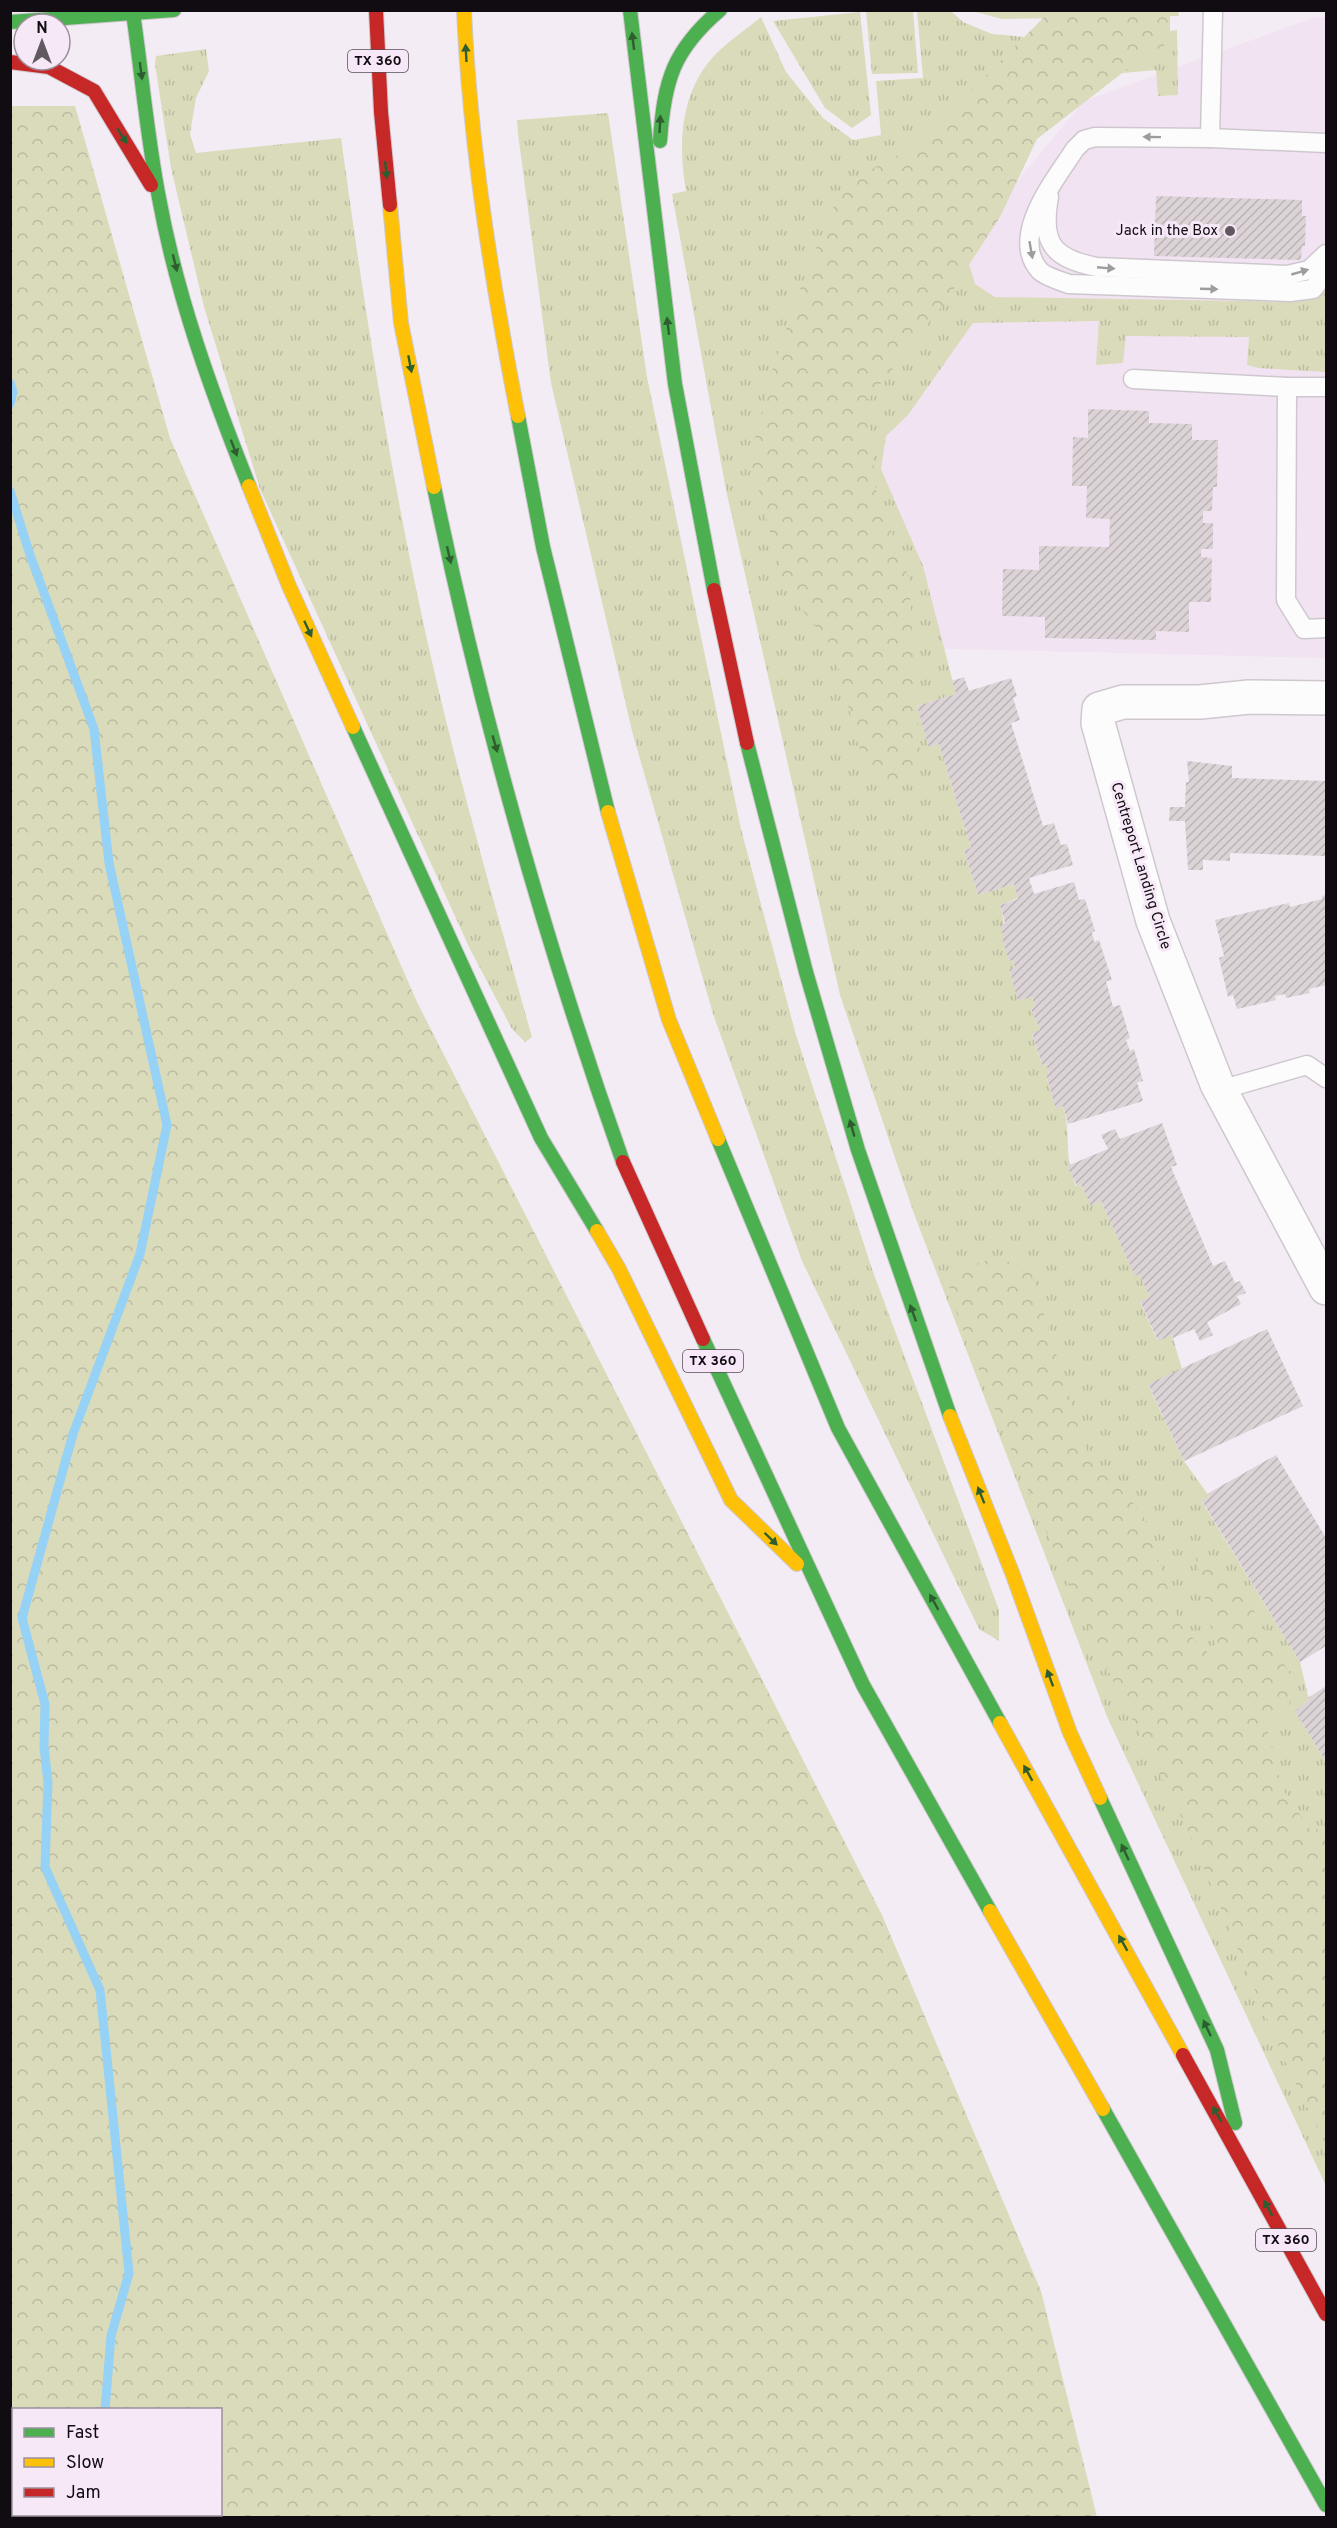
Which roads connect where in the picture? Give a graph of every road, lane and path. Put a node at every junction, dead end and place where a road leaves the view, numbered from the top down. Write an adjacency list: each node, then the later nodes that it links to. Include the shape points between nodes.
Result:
1 (174, 10): 7 (main road)
2 (376, 10): 25 (main road, TX 360, one-way to 25, via 381,112 401,323 478,681 532,877 592,1074 625,1167)
3 (464, 10): 26 (main road, TX 360, one-way to 3, via 838,1428 669,1020 599,780 543,546 498,311 468,96)
4 (630, 10): 14 (main road, one-way to 4)
5 (720, 10): 14 (main road, one-way to 5, via 661,111 667,80 681,47)
6 (1213, 10): 10 (lane)
7 (133, 12): 8 (main road); 13 (main road, one-way to 13)
8 (10, 21)
9 (10, 62): 13 (main road, one-way to 13, via 49,68 94,91)
10 (1210, 138): 11 (lane); 12 (lane, one-way to 12, via 1095,136 1075,149)
11 (1326, 143)
12 (1052, 186): 15 (lane, one-way to 15, via 1045,220 1047,238 1076,263 1134,270 1287,275 1309,270); 16 (lane, one-way to 16, via 1032,219 1029,243 1041,272 1069,284 1290,292 1313,289)
13 (159, 199): 25 (main road, one-way to 25, via 184,299 220,412 288,586 541,1138 619,1269 731,1500)
14 (656, 224): 26 (main road, one-way to 14, via 1217,2050 1070,1733 1013,1575 956,1434 858,1150 806,972 745,734 677,395)
15 (1326, 254)
16 (1326, 272)
17 (1132, 379): 18 (lane)
18 (1287, 387): 19 (lane); 20 (lane, via 1286,600 1304,628)
19 (1326, 387)
20 (1326, 628)
21 (1326, 698): 23 (street, Centreport Landing Circle, via 1123,702 1099,709 1098,723 1153,921)
22 (1326, 1078): 23 (lane, via 1306,1065)
23 (1220, 1090): 24 (street, Centreport Landing Circle)
24 (1326, 1288)
25 (810, 1577): 28 (main road, TX 360, via 863,1685)
26 (1245, 2165): 27 (main road, TX 360, one-way to 26)
27 (1326, 2314)
28 (1326, 2505)

